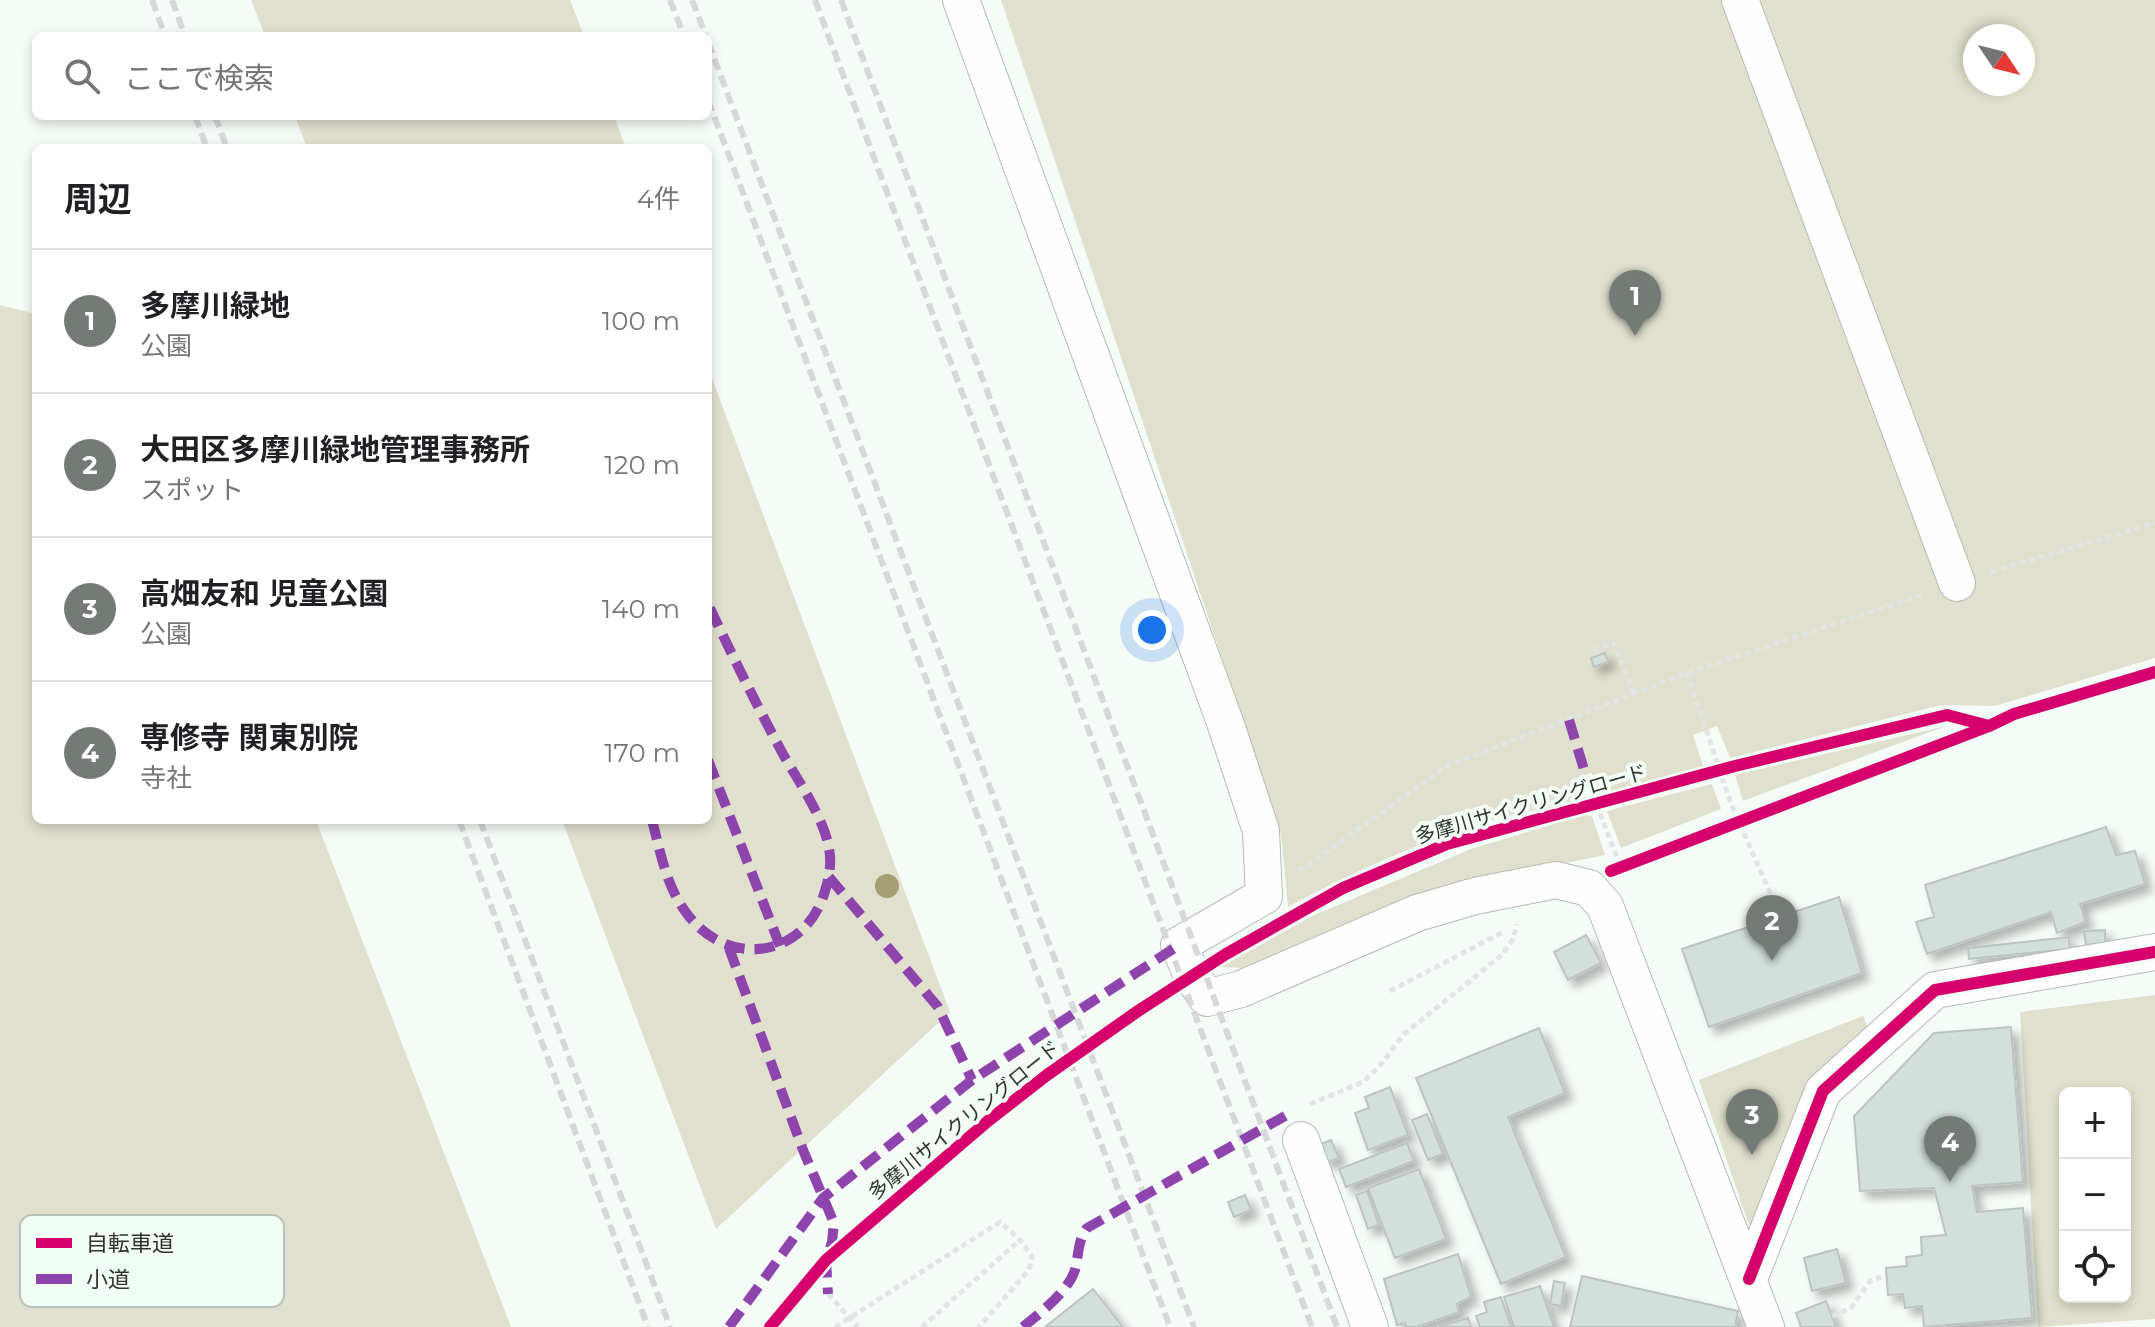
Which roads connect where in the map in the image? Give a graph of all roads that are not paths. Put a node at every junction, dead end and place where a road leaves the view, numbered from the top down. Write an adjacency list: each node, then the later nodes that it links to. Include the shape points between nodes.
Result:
1 (961, 0): 6 (street, via 1261,831 1264,896 1179,945 1192,976 1207,998 1241,989 1417,913 1475,896 1556,880 1589,888 1605,906)
2 (1740, 0): 3 (street)
3 (1957, 583)
4 (2155, 952): 6 (street, via 1935,990 1823,1091)
5 (1301, 1140): 7 (street)
6 (1749, 1279): 8 (street)
7 (1370, 1327)
8 (1766, 1327)

